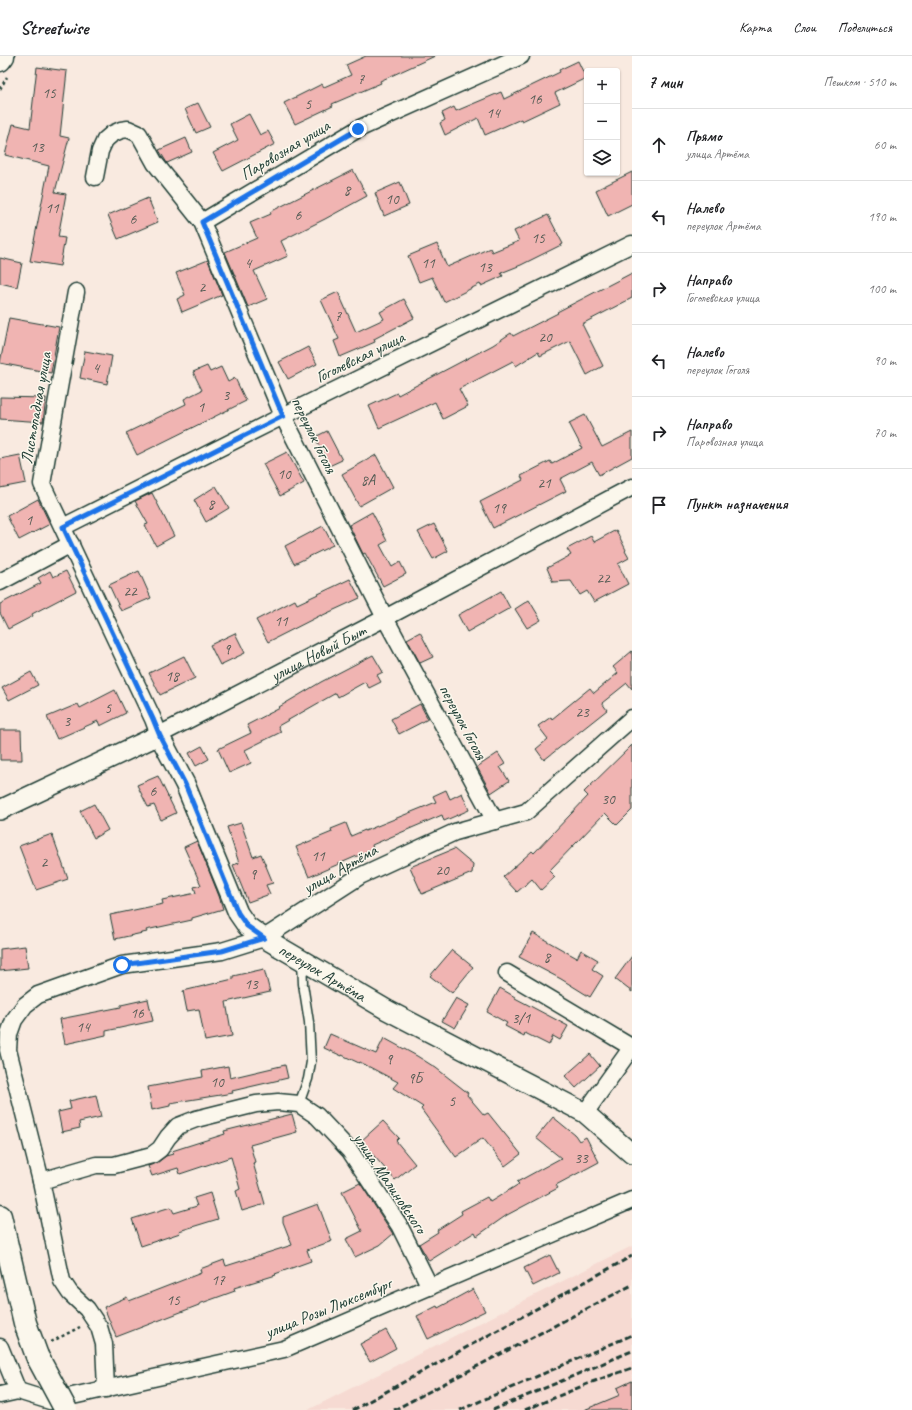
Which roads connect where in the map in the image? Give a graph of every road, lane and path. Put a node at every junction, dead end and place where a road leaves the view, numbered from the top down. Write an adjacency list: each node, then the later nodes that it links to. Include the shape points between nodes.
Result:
1 (3, 56): 3 (main road)
2 (519, 57): 5 (street, Паровозная улица, via 358,129)
3 (0, 60)
4 (95, 177): 5 (street, переулок Гоголя, via 105,140 120,130 128,129 139,134 155,162)
5 (202, 222): 8 (street, переулок Гоголя)
6 (632, 244): 8 (street, Гоголевская улица)
7 (76, 292): 10 (street, Листопадная улица, via 42,484)
8 (283, 416): 10 (street, Гоголевская улица); 13 (street, переулок Гоголя)
9 (632, 487): 13 (street, улица Новый Быт)
10 (63, 527): 11 (street, переулок Артёма)
11 (71, 544): 12 (street); 15 (street, переулок Артёма)
12 (0, 582)
13 (385, 618): 15 (street, улица Новый Быт); 17 (street, переулок Гоголя)
14 (632, 718): 17 (street, улица Артёма, via 526,812)
15 (160, 736): 16 (street, улица Новый Быт); 18 (street, переулок Артёма, via 185,784 238,913 247,926)
16 (0, 810)
17 (495, 821): 18 (street, улица Артёма, via 455,832 360,876)
18 (264, 938): 19 (street, переулок Артёма); 25 (street, улица Артёма, via 222,951 122,965 38,995 25,1005 8,1034 8,1050)
19 (302, 960): 22 (lane, via 311,1062); 23 (street, переулок Артёма, via 386,1010)
20 (507, 973): 21 (street)
21 (632, 1047): 23 (street)
22 (299, 1104): 25 (street, улица Малиновского, via 256,1104 196,1120 178,1126 160,1150 152,1155 114,1165 96,1165); 28 (street, улица Малиновского, via 317,1116 350,1151 399,1225)
23 (586, 1113): 24 (street, переулок Артёма)
24 (632, 1154)
25 (41, 1181): 32 (street, via 62,1281 99,1327 104,1344)
26 (632, 1200): 28 (street, улица Розы Люксембург)
27 (0, 1216): 31 (main road, via 25,1323)
28 (430, 1287): 32 (street, улица Розы Люксембург, via 284,1349)
29 (81, 1327): 31 (path)
30 (0, 1347): 33 (street)
31 (43, 1350): 35 (main road, bridge)
32 (106, 1389): 33 (street, улица Розы Люксембург, via 50,1401)
33 (18, 1391): 34 (street, улица Розы Люксембург)
34 (0, 1395)
35 (66, 1410)

